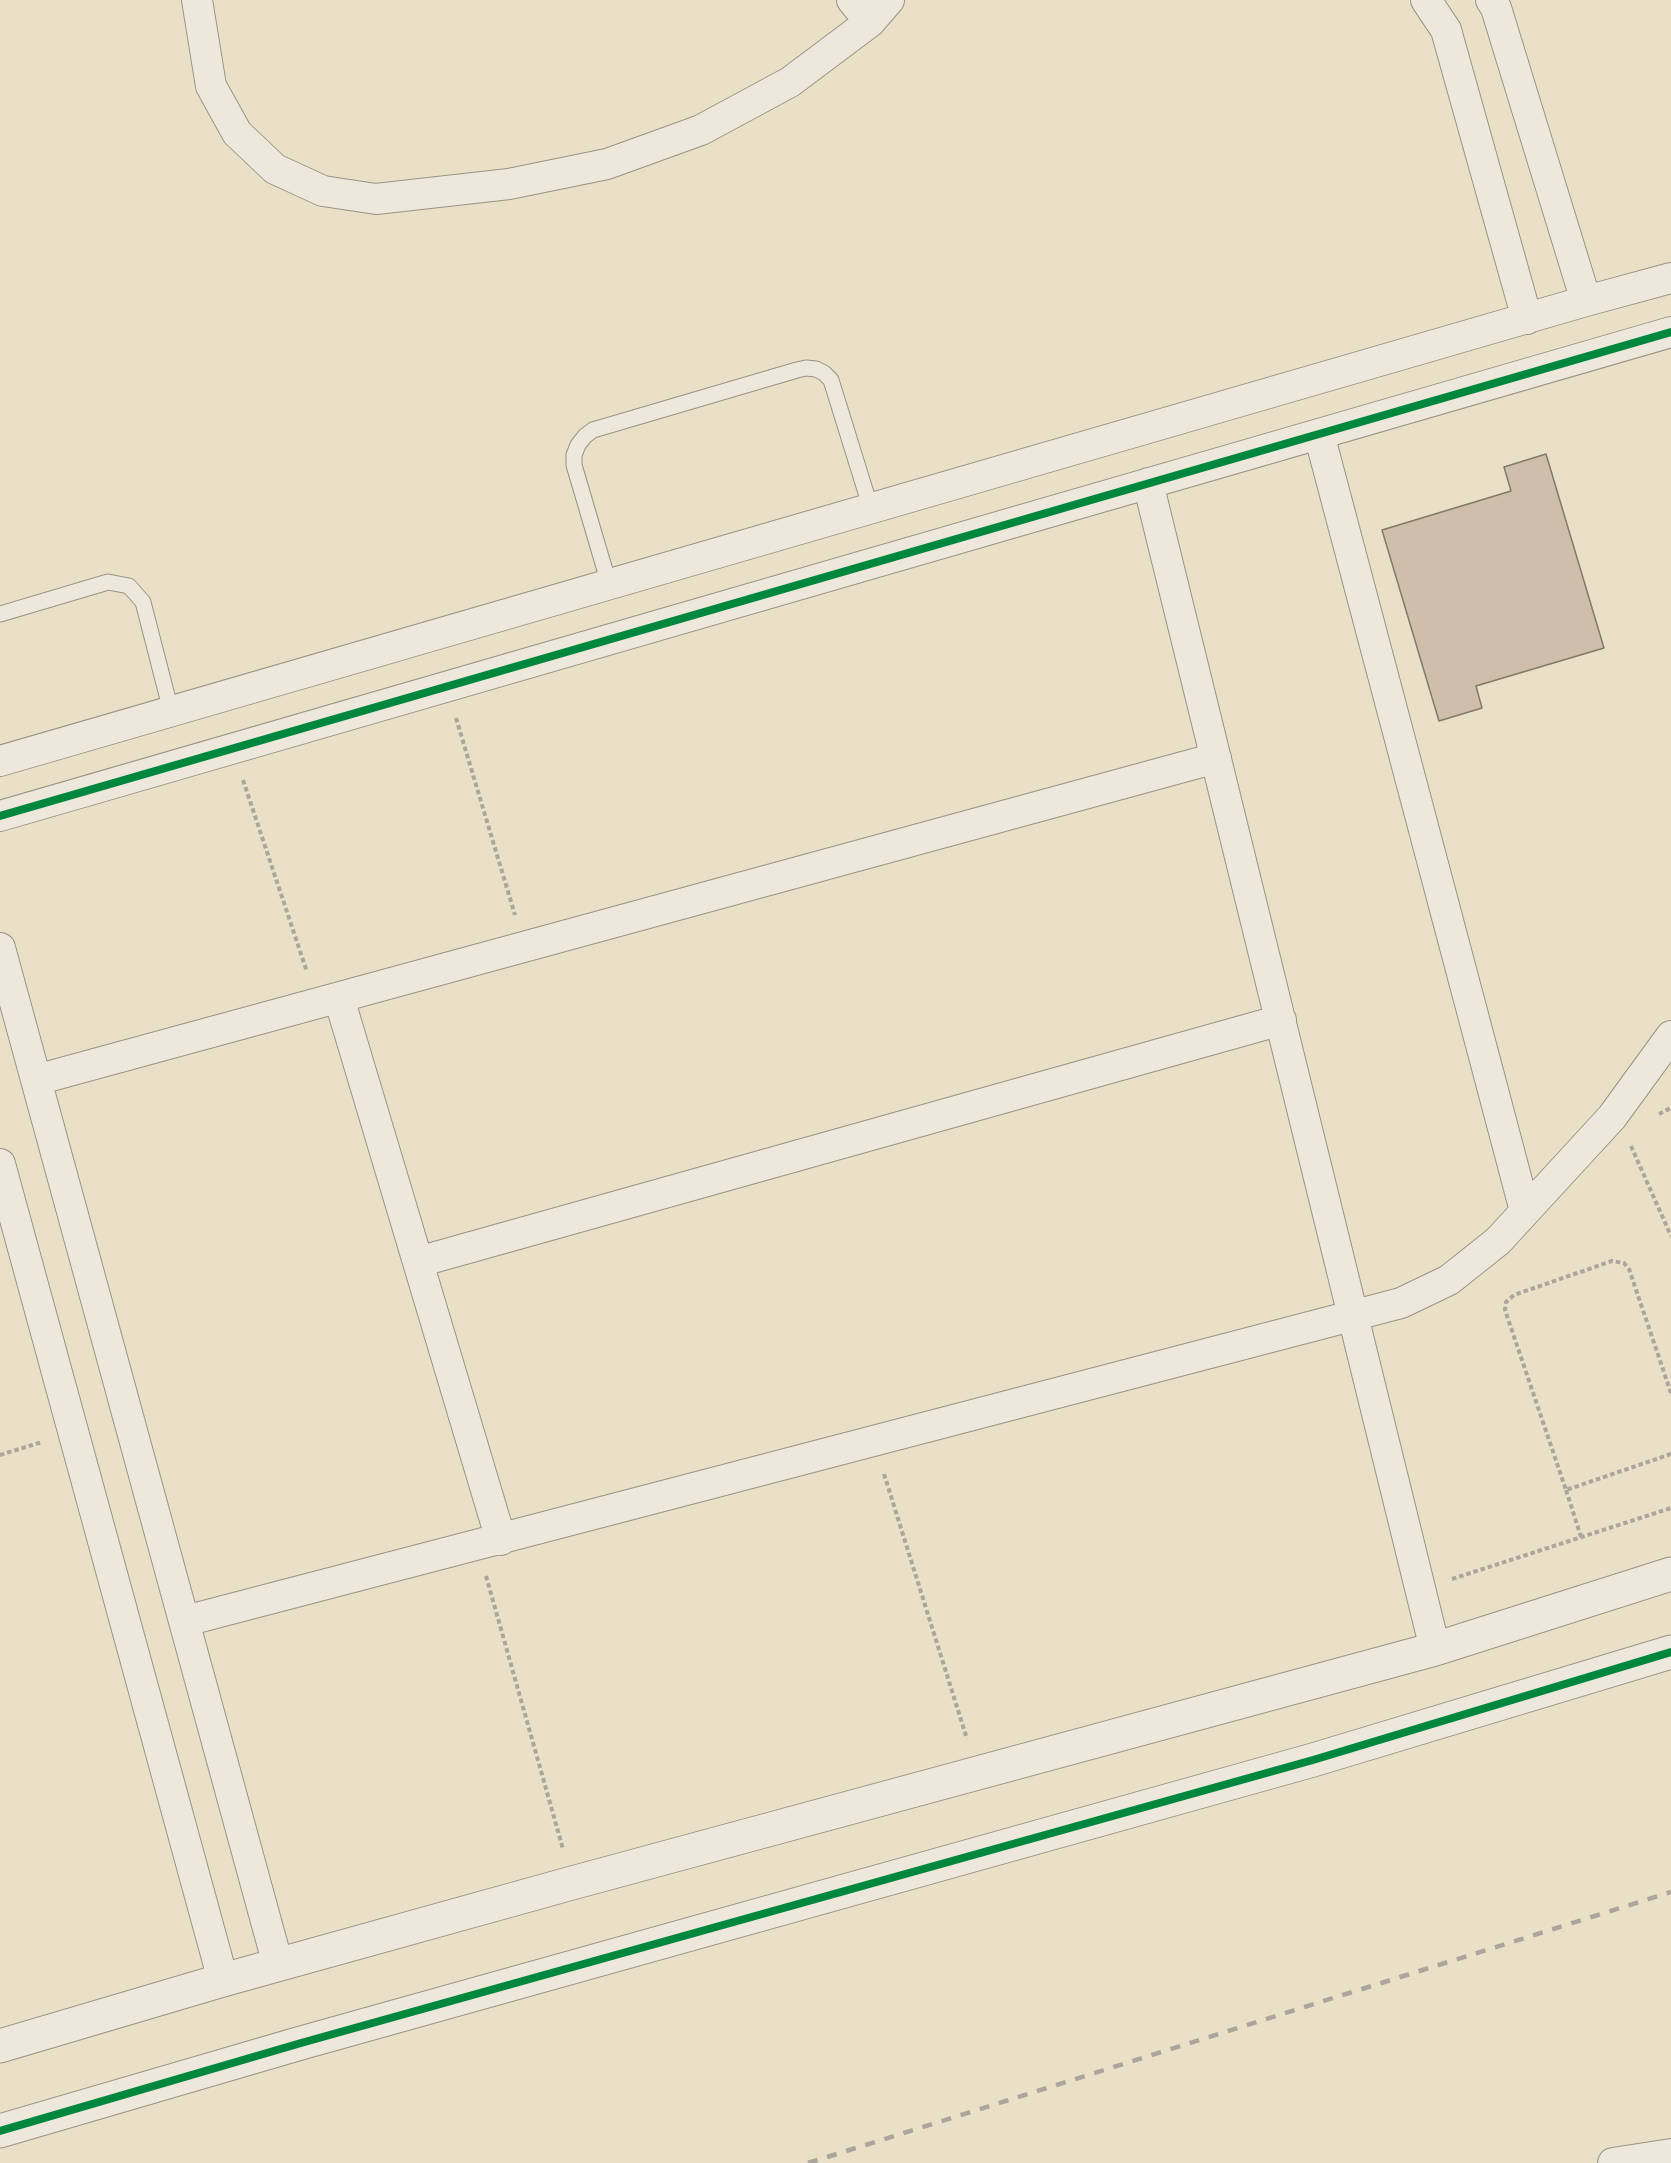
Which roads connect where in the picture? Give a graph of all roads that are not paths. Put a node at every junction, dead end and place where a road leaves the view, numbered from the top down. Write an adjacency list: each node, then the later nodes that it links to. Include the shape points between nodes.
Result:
1 (197, 0): 4 (street, via 211,86 237,133 275,170 323,191 376,199 509,184 607,164 711,125 790,82)
2 (1426, 0): 7 (street, via 1446,30)
3 (1491, 0): 6 (street)
4 (870, 7)
5 (1671, 278): 6 (street)
6 (1586, 301): 7 (street)
7 (1527, 319): 11 (street)
8 (1671, 332): 9 (street)
9 (1319, 434): 10 (street); 24 (street)
10 (1148, 483): 15 (street); 17 (street)
11 (871, 509): 12 (street); 12 (lane, via 831,380 816,369 796,370 593,430 585,436 574,455 574,465)
12 (609, 584): 14 (street)
13 (0, 614): 14 (lane, via 108,582 129,586 143,602)
14 (171, 711): 16 (street)
15 (1216, 758): 19 (street); 20 (street)
16 (0, 761)
17 (0, 816)
18 (0, 948): 22 (street)
19 (328, 1001): 22 (street); 25 (street)
20 (1281, 1020): 25 (street); 26 (street)
21 (1671, 1036): 24 (street, via 1612,1117)
22 (36, 1080): 29 (street)
23 (0, 1164): 33 (street)
24 (1525, 1211): 26 (street, via 1498,1240 1449,1280 1401,1303)
25 (418, 1262): 27 (street)
26 (1354, 1316): 27 (street); 30 (street)
27 (489, 1543): 29 (street)
28 (1671, 1574): 30 (street)
29 (185, 1622): 32 (street)
30 (1435, 1649): 32 (street)
31 (1671, 1652): 35 (street, via 1313,1760 312,2040)
32 (278, 1965): 33 (street)
33 (223, 1980): 34 (street)
34 (0, 2046)
35 (0, 2132)
36 (1671, 2154): 37 (street)
37 (1613, 2163)

